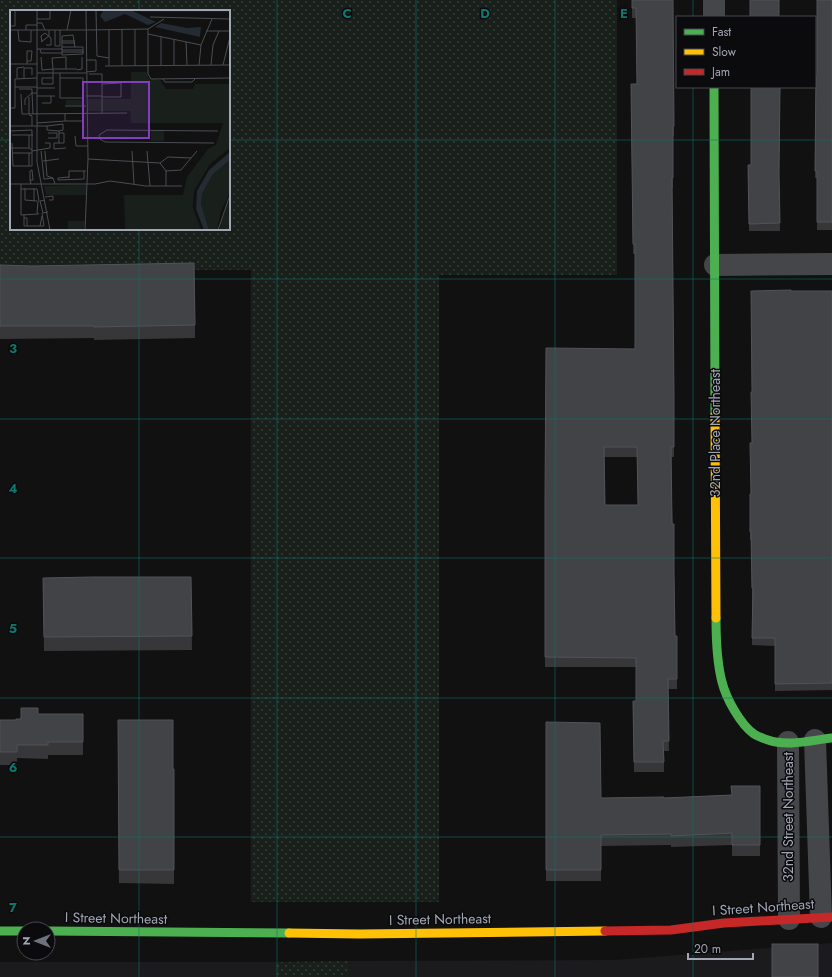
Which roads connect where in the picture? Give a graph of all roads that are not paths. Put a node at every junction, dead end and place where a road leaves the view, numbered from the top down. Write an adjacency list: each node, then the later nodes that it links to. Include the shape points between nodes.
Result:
1 (714, 0): 2 (street)
2 (714, 16)
3 (714, 88): 5 (street, 32nd Place Northeast)
4 (832, 264): 5 (street)
5 (715, 265): 7 (street, 32nd Place Northeast, via 716,622 719,663 723,684 733,708 744,724 754,734 769,740)
6 (824, 739): 7 (street, 32nd Street Northeast); 8 (street, 32nd Street Northeast)
7 (788, 742): 9 (street, 32nd Street Northeast)
8 (827, 917): 9 (street, I Street Northeast)
9 (789, 918): 12 (street, I Street Northeast, via 671,930 632,931 360,934)
10 (0, 931): 11 (street)
11 (16, 931)
12 (56, 931)

